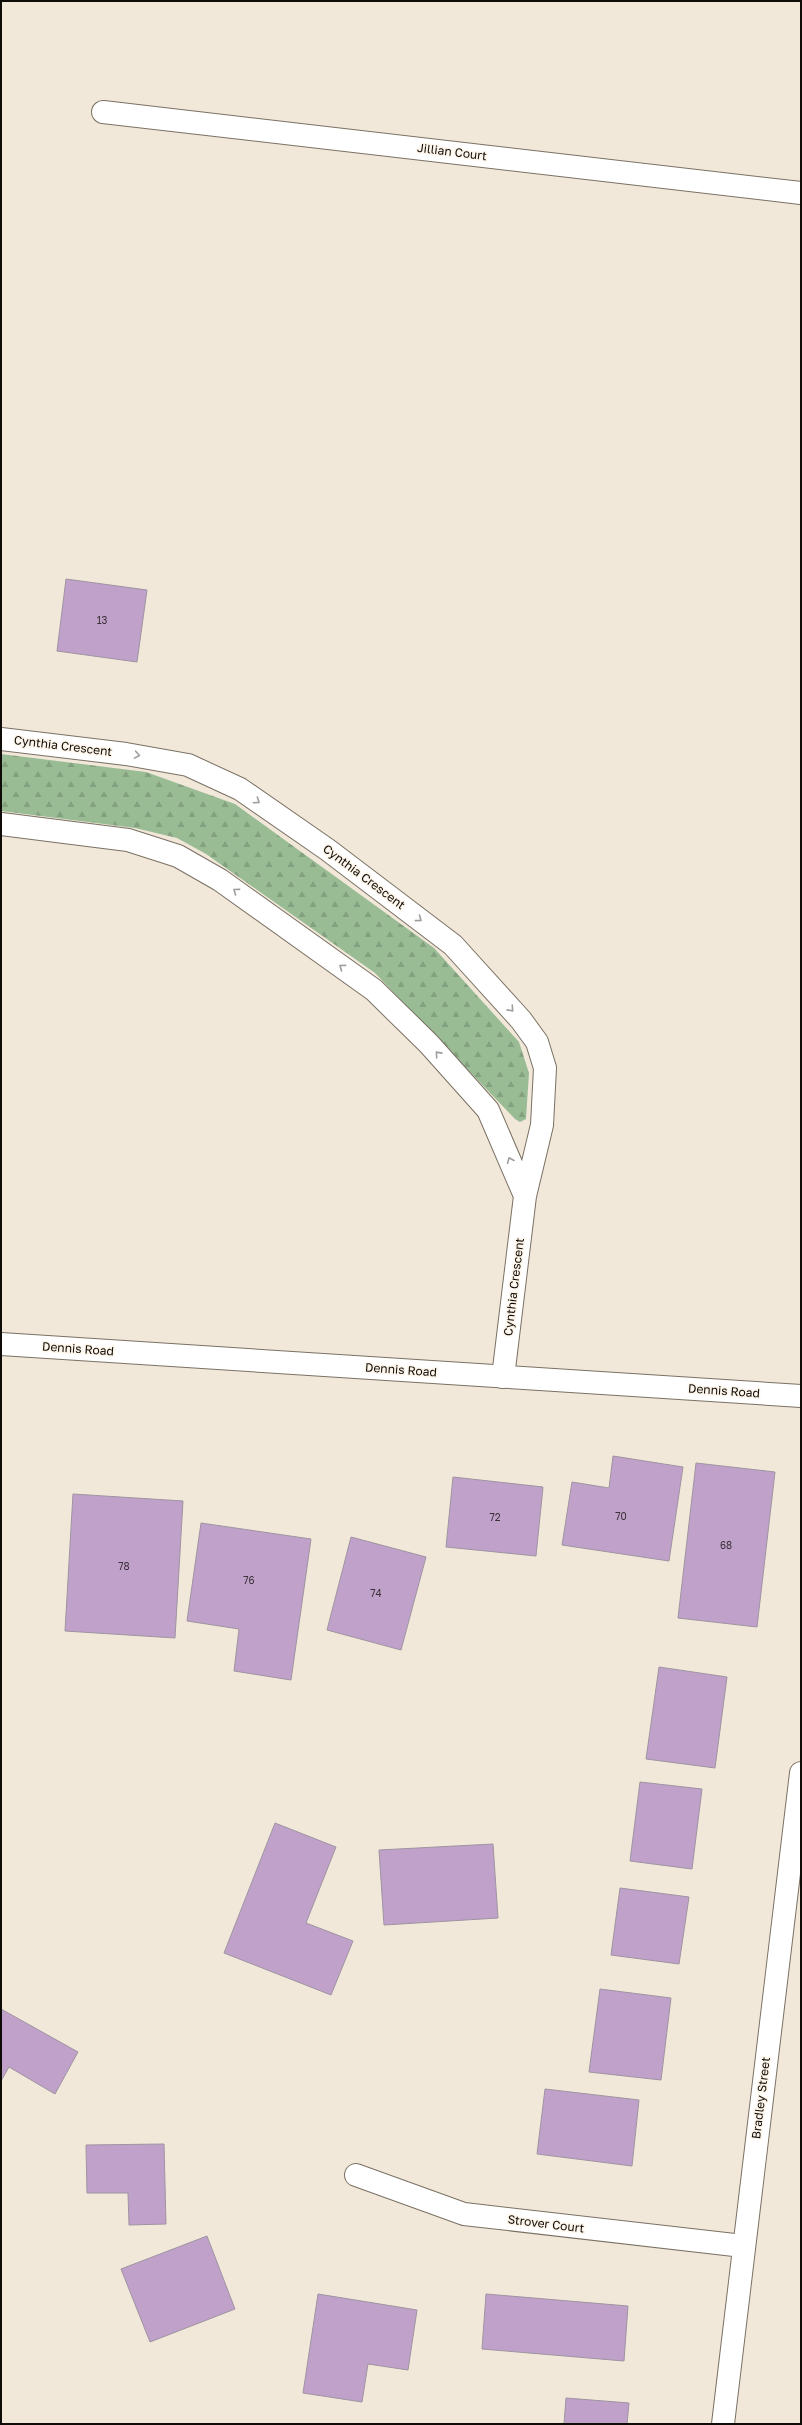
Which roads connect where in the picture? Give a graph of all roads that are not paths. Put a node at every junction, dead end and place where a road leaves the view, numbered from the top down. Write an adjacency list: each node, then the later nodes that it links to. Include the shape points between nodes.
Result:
1 (103, 112): 2 (street, Jillian Court)
2 (801, 193)
3 (1, 739): 5 (street, Cynthia Crescent, one-way to 5, via 126,754 188,765 240,789 328,850 453,945 521,1020 537,1042 545,1068 542,1125)
4 (1, 824): 5 (street, one-way to 4, via 488,1110 429,1044 374,990 220,880 178,856 128,840)
5 (525, 1196): 7 (street, Cynthia Crescent)
6 (1, 1344): 7 (street, Dennis Road)
7 (503, 1377): 8 (street, Dennis Road)
8 (801, 1396)
9 (801, 1772): 11 (street, Bradley Street)
10 (356, 2175): 11 (street, Strover Court, via 464,2214)
11 (744, 2246): 12 (street, Bradley Street)
12 (723, 2424)

